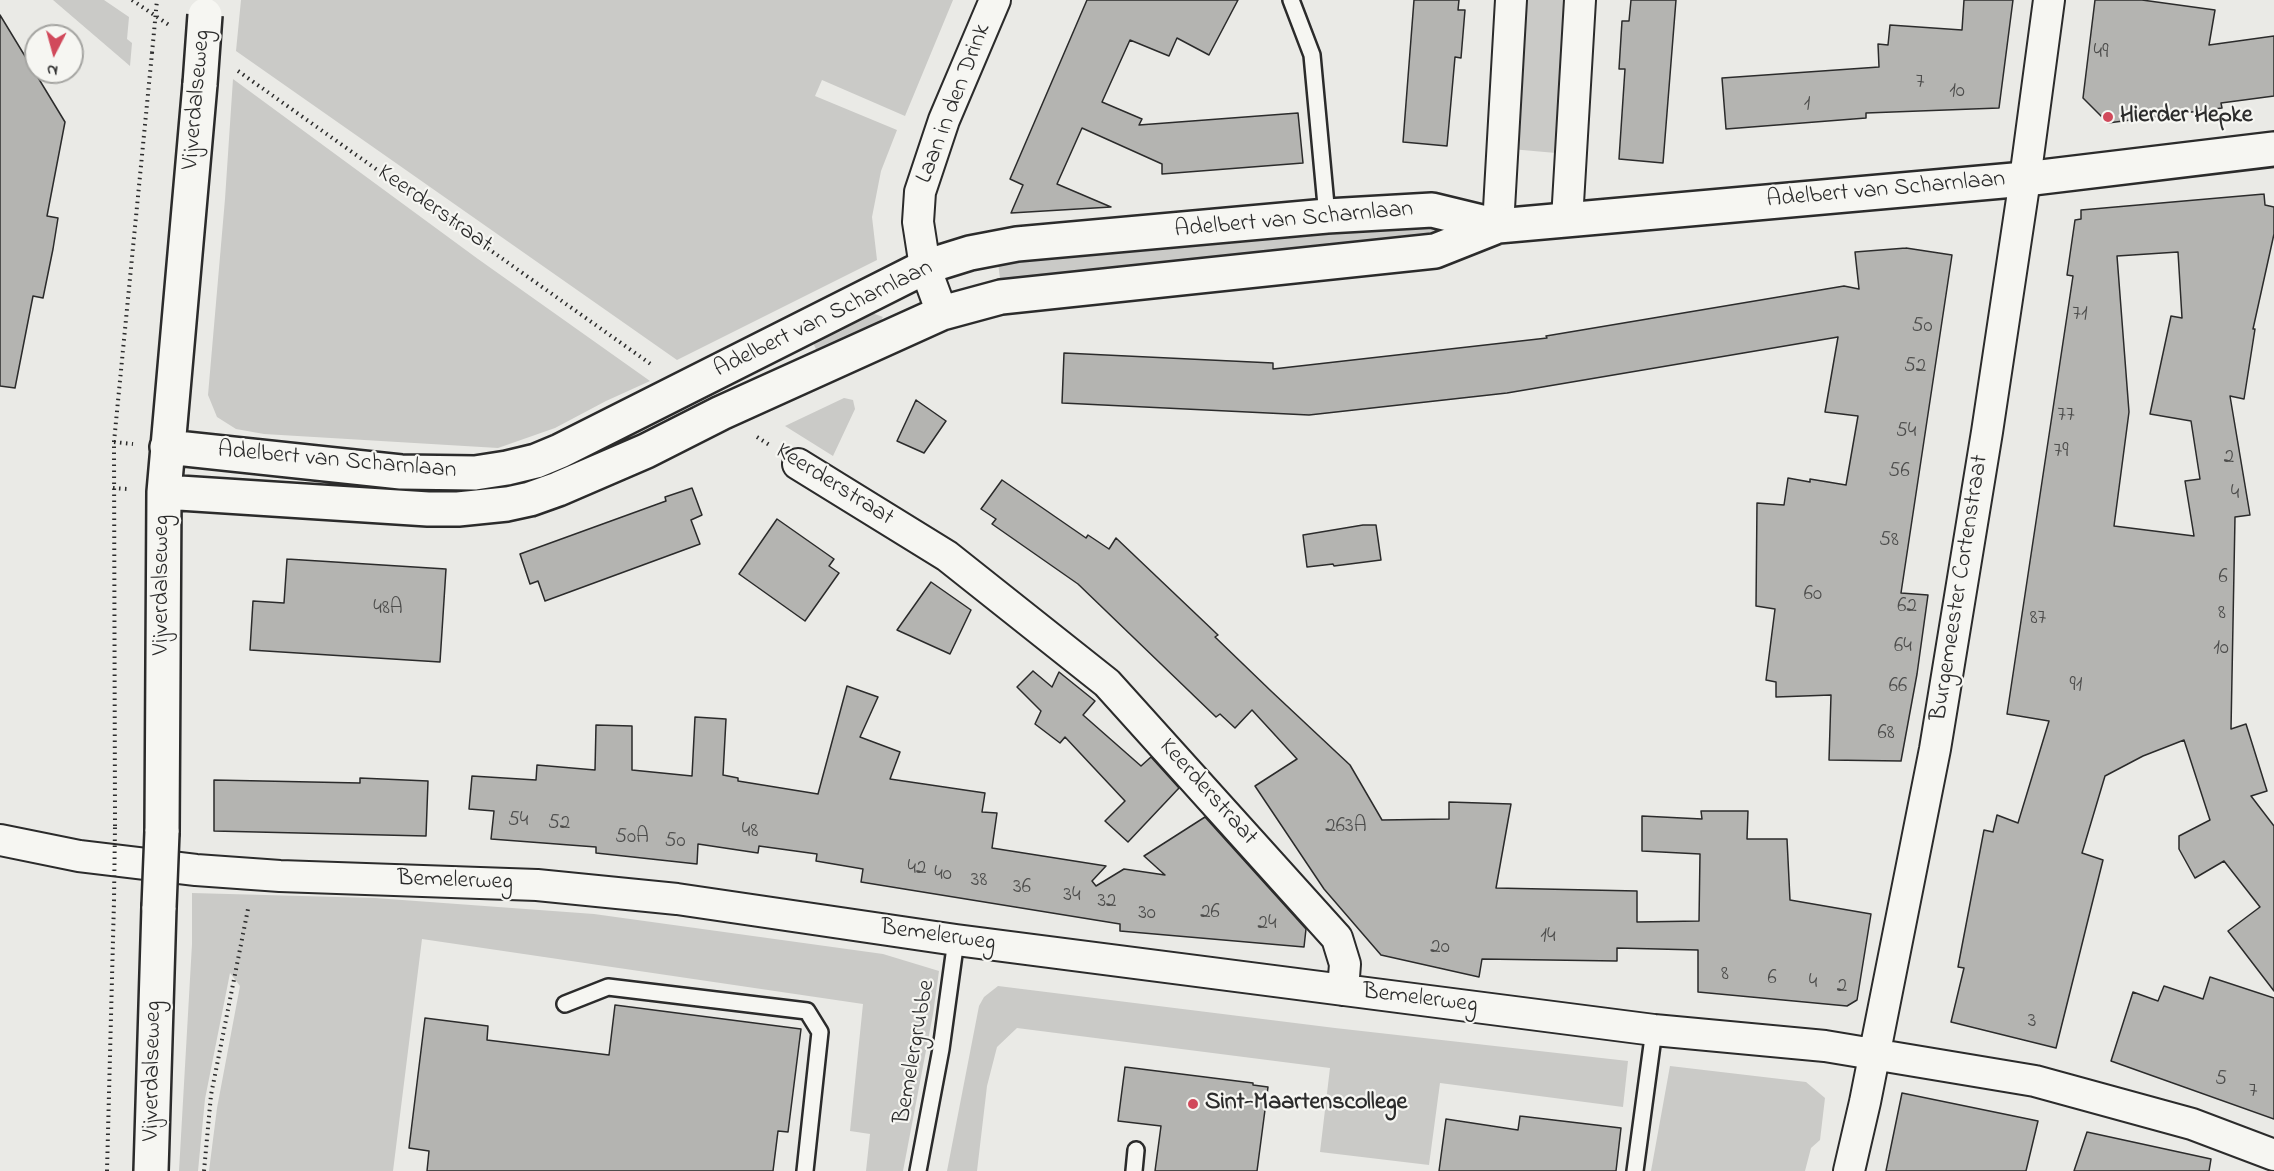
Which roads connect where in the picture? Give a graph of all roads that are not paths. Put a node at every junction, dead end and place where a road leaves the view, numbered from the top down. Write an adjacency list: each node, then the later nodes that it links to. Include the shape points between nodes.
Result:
1 (995, 0): 12 (street, Laan in den Drink, via 944,120 920,192 918,222)
2 (1291, 0): 9 (lane, via 1312,55)
3 (1511, 0): 11 (street)
4 (1580, 0): 10 (street)
5 (2049, 0): 8 (street, Burgemeester Cortenstraat)
6 (206, 8): 14 (street, Vijverdalseweg, bridge)
7 (2274, 149): 8 (street, Adelbert van Scharnlaan)
8 (2025, 179): 10 (street, Adelbert van Scharnlaan); 22 (street, Burgemeester Cortenstraat, via 1935,749)
9 (1326, 216): 11 (street, Adelbert van Scharnlaan, via 1432,210); 12 (street, Adelbert van Scharnlaan, via 1017,244)
10 (1566, 220): 11 (street, Adelbert van Scharnlaan)
11 (1498, 226): 13 (street, Adelbert van Scharnlaan, via 1435,251 1028,293)
12 (925, 267): 13 (street, Laan in den Drink); 14 (street, Adelbert van Scharnlaan, via 560,451 507,468 475,473 401,472)
13 (942, 313): 16 (street, Adelbert van Scharnlaan, via 645,451 558,489 507,504 428,509)
14 (167, 447): 16 (street, Vijverdalseweg)
15 (798, 464): 19 (street, Keerderstraat, via 947,556 1107,683 1337,938 1345,964)
16 (164, 492): 25 (street, Vijverdalseweg, bridge, via 162,832)
17 (0, 840): 18 (street, Bemelerweg, via 78,856 173,868 537,885 677,899)
18 (956, 940): 19 (street, Bemelerweg); 27 (lane, Bemelergrubbe)
19 (1343, 990): 21 (street, Bemelerweg)
20 (565, 1004): 26 (lane, via 608,987 807,1011 820,1032)
21 (1654, 1030): 22 (street, Bemelerweg); 29 (lane)
22 (1875, 1053): 24 (street, Bemelerweg, via 2035,1081 2193,1124); 30 (street, Burgemeester Cortenstraat)
23 (1136, 1150): 28 (lane)
24 (2274, 1155)
25 (151, 1171)
26 (805, 1171)
27 (918, 1171)
28 (1134, 1171)
29 (1635, 1171)
30 (1849, 1171)

